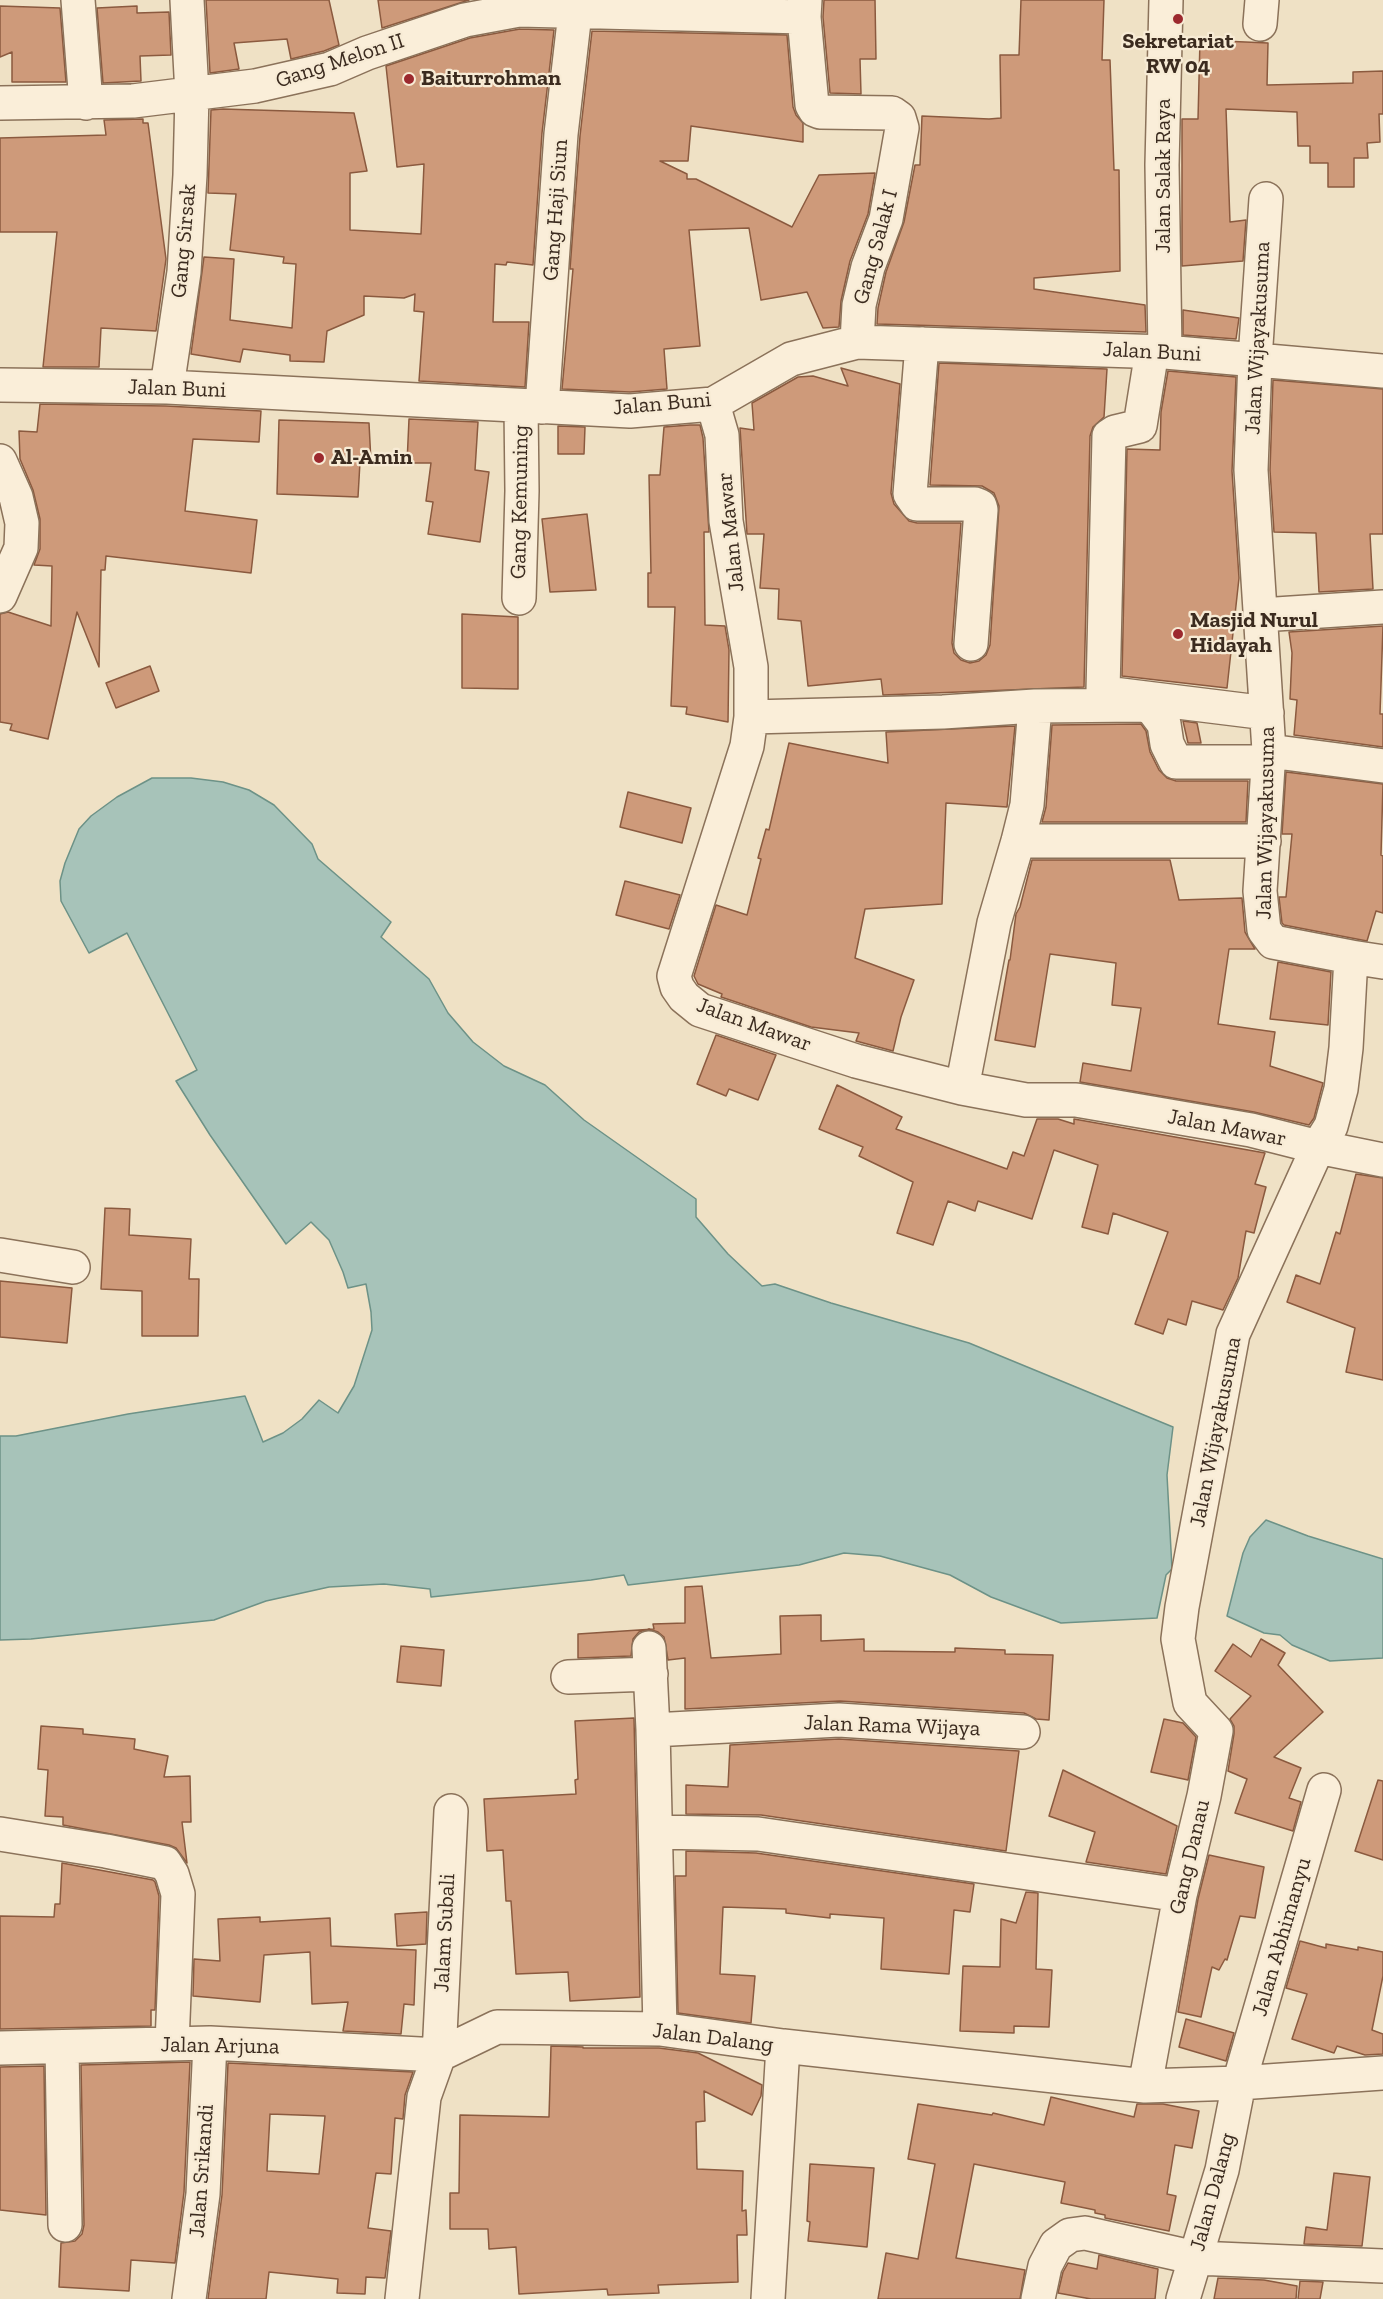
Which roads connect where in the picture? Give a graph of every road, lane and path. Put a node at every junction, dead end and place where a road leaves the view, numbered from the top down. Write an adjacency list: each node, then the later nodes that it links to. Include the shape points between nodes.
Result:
1 (78, 0): 9 (street)
2 (187, 0): 7 (street, Gang Sirsak)
3 (1166, 0): 13 (street, Jalan Salak Raya)
4 (519, 5): 6 (street, Gang Melon II); 7 (street, Gang Melon II, via 367,52 330,69 255,86)
5 (804, 9): 6 (street, Gang Melon II); 11 (street, Gang Salak I, via 815,110 892,113 899,118 902,128 886,219 858,305)
6 (575, 13): 19 (street, Gang Haji Siun)
7 (192, 94): 9 (street, Gang Melon II); 17 (street, Gang Sirsak, via 184,272)
8 (0, 103): 9 (street, Gang Melon II)
9 (86, 103)
10 (1266, 200): 14 (street, Jalan Wijayakusuma)
11 (857, 342): 12 (street, Jalan Buni); 18 (street, Jalan Buni, via 791,359)
12 (922, 344): 13 (street, Jalan Buni); 25 (street, via 910,494 917,504 980,506)
13 (1159, 352): 14 (street, Jalan Buni); 27 (street, Jalan Salak Raya, via 1140,426 1109,436 1103,691)
14 (1255, 359): 15 (street, Jalan Buni); 24 (street, Jalan Wijayakusuma, via 1251,470)
15 (1383, 370)
16 (0, 386): 17 (street, Jalan Buni)
17 (167, 387): 19 (street, Jalan Buni)
18 (713, 404): 19 (street, Jalan Buni, via 630,411); 28 (street, Jalan Mawar, via 722,435 726,521 751,667)
19 (531, 407): 22 (street, Gang Kemuning, via 522,491)
20 (0, 461): 21 (street, via 16,497 22,523 21,548)
21 (0, 596)
22 (519, 598)
23 (1383, 608): 24 (street)
24 (1261, 615): 27 (street, Jalan Wijayakusuma)
25 (971, 644)
26 (1035, 706): 28 (street); 29 (street, via 1152,708 1164,724 1167,744 1176,762); 31 (street, via 1027,805)
27 (1267, 713): 29 (street, Jalan Wijayakusuma)
28 (751, 717): 35 (street, Jalan Mawar, via 747,746 674,976 677,987 700,1010 856,1061)
29 (1269, 757): 30 (street); 32 (street, Jalan Wijayakusuma)
30 (1383, 766)
31 (1018, 841): 32 (street); 35 (street, via 994,923)
32 (1264, 841): 33 (street, Jalan Wijayakusuma, via 1260,891 1268,937 1280,945)
33 (1351, 957): 34 (street); 36 (street, Jalan Wijayakusuma, via 1341,1089 1331,1126)
34 (1383, 962)
35 (962, 1088): 36 (street, Jalan Mawar, via 1026,1100 1076,1100 1251,1130)
36 (1318, 1147): 37 (street, Jalan Mawar); 40 (street, Jalan Wijayakusuma, via 1233,1334)
37 (1383, 1160)
38 (0, 1255): 39 (street)
39 (73, 1267)
40 (1178, 1639): 48 (street, Gang Danau, via 1190,1703 1216,1731)
41 (568, 1677): 42 (street, via 650,1661)
42 (652, 1730): 43 (street, Jalan Rama Wijaya, via 839,1720); 46 (street)
43 (1023, 1732)
44 (1324, 1790): 57 (street, Jalan Abhimanyu)
45 (452, 1811): 55 (street, Jalam Subali)
46 (656, 1832): 48 (street, via 758,1834); 49 (street)
47 (0, 1834): 51 (street, via 165,1863 178,1894)
48 (1179, 1895): 58 (street, Gang Danau)
49 (660, 2029): 52 (street, Jalan Dalang); 55 (street, Jalan Dalang, via 497,2028)
50 (210, 2043): 51 (street, Jalan Arjuna); 55 (street, Jalan Arjuna); 63 (street, Jalan Srikandi, via 203,2194)
51 (172, 2044): 53 (street, Jalan Arjuna)
52 (783, 2046): 58 (street, Jalan Dalang); 62 (street)
53 (62, 2047): 54 (street, Jalan Arjuna); 59 (street)
54 (0, 2048)
55 (439, 2055): 64 (street, via 424,2097)
56 (1383, 2073): 57 (street, Jalan Dalang)
57 (1239, 2083): 58 (street, Jalan Dalang); 60 (street, Jalan Dalang, via 1222,2170)
58 (1145, 2086)
59 (65, 2225)
60 (1196, 2258): 61 (street); 65 (street, via 1085,2233 1070,2235 1056,2245 1045,2266); 66 (street, Jalan Dalang)
61 (1383, 2266)
62 (759, 2298)
63 (189, 2299)
64 (402, 2299)
65 (1038, 2299)
66 (1183, 2299)

